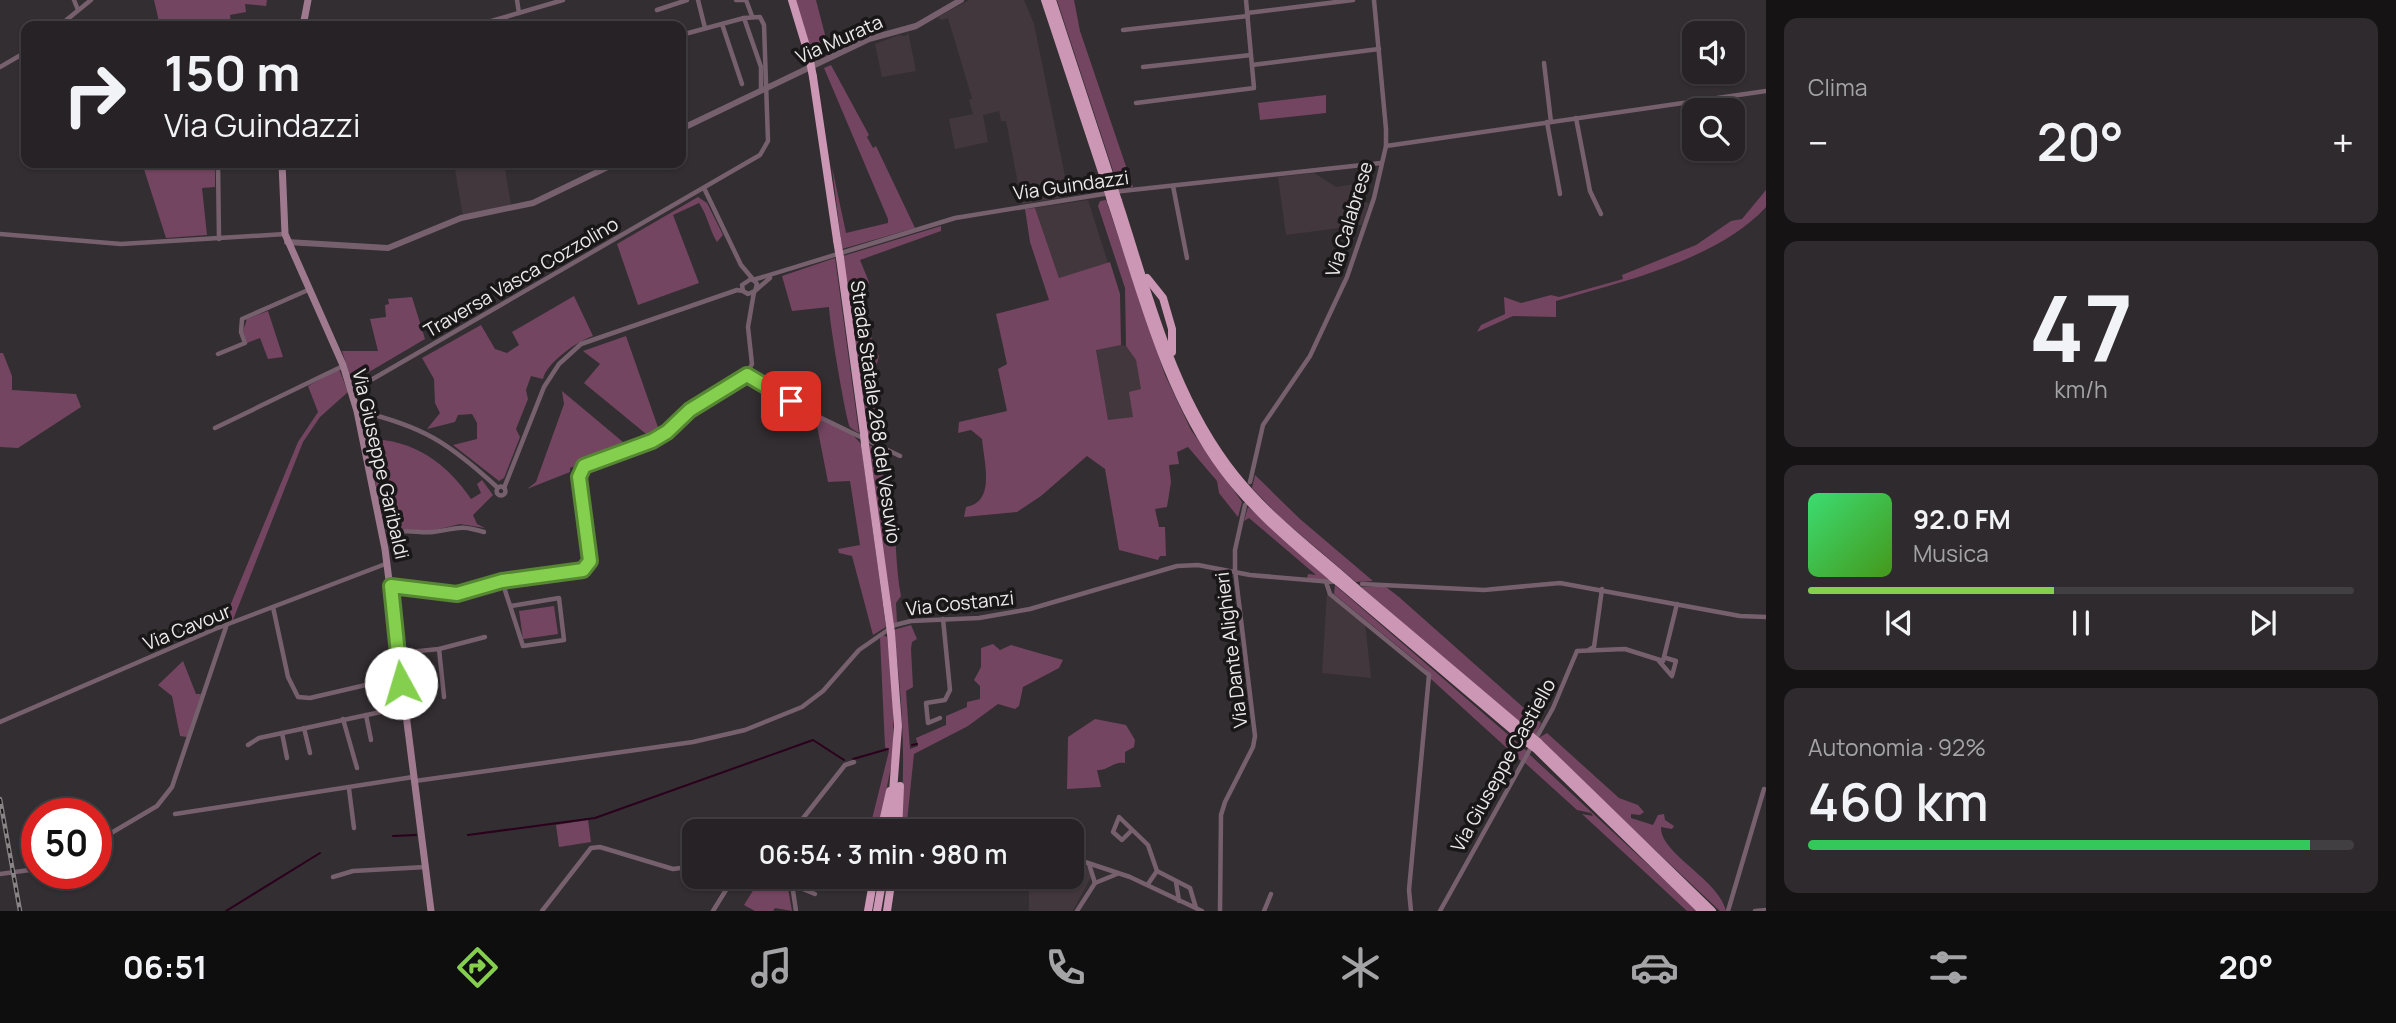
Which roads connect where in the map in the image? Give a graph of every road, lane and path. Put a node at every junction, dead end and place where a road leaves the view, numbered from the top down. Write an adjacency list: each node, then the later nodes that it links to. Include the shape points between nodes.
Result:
1 (74, 0): 17 (street)
2 (91, 0): 17 (street)
3 (308, 0): 24 (main road)
4 (517, 0): 19 (street)
5 (563, 0): 19 (street)
6 (687, 0): 18 (street)
7 (698, 0): 27 (street)
8 (736, 0): 9 (street)
9 (745, 0): 21 (street)
10 (792, 0): 112 (highway, Strada Statale 268 del Vesuvio, bridge, via 813,76 837,240 891,633)
11 (961, 0): 38 (street, Via Murata, via 916,26 869,39)
12 (1045, 0): 49 (highway)
13 (1052, 0): 49 (highway)
14 (1246, 0): 20 (street)
15 (1353, 0): 20 (street)
16 (1374, 0): 30 (street, Via Calabrese)
17 (78, 10): 23 (street)
18 (657, 10)
19 (519, 13): 25 (street)
20 (1248, 14): 28 (street); 32 (street)
21 (752, 16): 22 (street); 38 (street, via 760,17 764,25)
22 (744, 18): 26 (street); 38 (street)
23 (65, 21)
24 (304, 21)
25 (491, 21)
26 (722, 24): 27 (street); 37 (street)
27 (705, 28): 29 (street)
28 (1124, 30)
29 (686, 34)
30 (1379, 49): 34 (street); 44 (street, Via Calabrese)
31 (21, 55): 35 (street)
32 (1251, 55): 34 (street); 36 (street)
33 (1544, 63): 42 (street)
34 (1252, 65): 40 (street, via 1253,89)
35 (0, 67)
36 (1143, 67)
37 (741, 84)
38 (764, 91): 43 (street, Via Murata); 51 (street, Traversa Vasca Cozzolino, via 765,149)
39 (1766, 91): 41 (street)
40 (1136, 103)
41 (1576, 118): 42 (street); 54 (street, via 1590,191)
42 (1549, 122): 44 (street); 52 (street)
43 (686, 127)
44 (1386, 146): 45 (street, Via Calabrese)
45 (1381, 163): 50 (street, Via Guindazzi); 73 (street, Via Calabrese, via 1367,221 1328,321 1287,394 1263,425)
46 (218, 168): 57 (street)
47 (282, 168): 56 (main road)
48 (606, 168): 56 (street, via 533,203 461,218 388,247)
49 (1110, 186): 53 (highway, bridge)
50 (1173, 186): 58 (street); 60 (street, Via Guindazzi, via 955,218)
51 (704, 188): 59 (street); 69 (street, Traversa Vasca Cozzolino)
52 (1560, 194)
53 (1114, 201): 79 (highway, via 1166,367 1197,430 1247,499); 81 (highway, via 1186,398 1211,441 1249,491)
54 (1601, 214)
55 (0, 234): 57 (street, via 110,244)
56 (286, 238): 57 (street); 63 (main road, Via Giuseppe Garibaldi)
57 (219, 239)
58 (1187, 258)
59 (741, 265): 61 (street); 62 (street)
60 (774, 276): 61 (street, Via Guindazzi); 64 (street, Via Guindazzi)
61 (752, 279): 62 (street, Via Guindazzi); 64 (street)
62 (742, 288): 64 (street); 65 (street); 70 (street, via 582,344 544,387 501,488 434,436)
63 (309, 290): 66 (street, via 242,319 244,343); 67 (main road, Via Giuseppe Garibaldi)
64 (755, 291): 65 (street)
65 (749, 309): 68 (street, via 752,363)
66 (218, 354)
67 (344, 365): 69 (main road, Via Giuseppe Garibaldi); 71 (street)
68 (747, 375): 72 (street, via 813,414); 80 (street, via 690,410 652,441 581,469 590,561 586,569)
69 (352, 391): 70 (main road, Via Giuseppe Garibaldi)
70 (357, 411): 77 (main road, Via Giuseppe Garibaldi)
71 (215, 428)
72 (900, 456)
73 (1250, 482)
74 (1245, 505): 78 (street, Via Dante Alighieri)
75 (484, 532): 76 (street, via 458,525 433,532 404,530 393,534)
76 (394, 547)
77 (388, 564): 82 (main road, Via Giuseppe Garibaldi); 87 (street, Via Cavour)
78 (1235, 570): 79 (street, Via Costanzi); 89 (street, Via Costanzi, via 1177,566 1030,609 979,618); 157 (street, Via Dante Alighieri, via 1255,741 1221,815)
79 (1330, 580): 81 (highway, bridge); 159 (street, via 1331,594 1429,674 1409,890)
80 (502, 581): 82 (street, via 457,594); 86 (street)
81 (1345, 583): 83 (highway, bridge); 107 (highway)
82 (391, 586): 94 (main road, Via Giuseppe Garibaldi)
83 (1359, 586): 84 (street, via 1484,590 1560,583); 107 (highway)
84 (1602, 589): 85 (street); 93 (street)
85 (1677, 604): 88 (street); 95 (street)
86 (511, 606): 86 (street, via 523,646 564,640 559,598)
87 (273, 607): 90 (street, Via Cavour); 97 (street, via 288,677 298,697)
88 (1766, 617)
89 (943, 618): 101 (street, via 950,690 945,700 926,704 928,723); 114 (street, Via Costanzi, via 895,625 859,650 823,691 802,707 745,730 693,742)
90 (227, 624): 103 (street, Via Cavour); 124 (street, via 172,787 157,806)
91 (485, 637): 92 (street)
92 (439, 649): 94 (street); 98 (street)
93 (1590, 649): 96 (street, via 1625,649); 160 (street, Via Giuseppe Castiello, via 1577,652 1553,708)
94 (398, 653): 97 (main road, Via Giuseppe Garibaldi)
95 (1666, 658): 96 (street); 96 (street, via 1676,661 1672,676)
96 (1658, 661)
97 (400, 677): 99 (main road, Via Giuseppe Garibaldi)
98 (444, 697)
99 (404, 707): 100 (street); 114 (main road, Via Giuseppe Garibaldi)
100 (366, 715): 102 (street); 106 (street)
101 (940, 718)
102 (343, 719): 104 (street); 113 (street)
103 (0, 722)
104 (304, 728): 105 (street); 109 (street)
105 (282, 733): 108 (street); 110 (street)
106 (371, 740)
107 (1533, 743): 161 (highway); 162 (highway)
108 (248, 745)
109 (310, 753)
110 (287, 758)
111 (854, 762): 118 (street, via 845,765)
112 (897, 764): 119 (highway); 120 (highway, Strada Statale 268 del Vesuvio); 121 (highway)
113 (357, 768)
114 (414, 779): 115 (street, Via Costanzi); 127 (main road, Via Giuseppe Garibaldi)
115 (349, 789): 117 (street, Via Costanzi); 122 (street)
116 (1764, 789): 146 (street)
117 (176, 814)
118 (802, 819)
119 (884, 819)
120 (891, 819)
121 (898, 819)
122 (354, 828)
123 (1132, 830): 123 (street, via 1119,817 1115,821 1113,832 1122,840); 130 (street, via 1148,845)
124 (112, 833)
125 (1084, 862): 126 (street)
126 (1089, 864): 131 (street); 135 (street)
127 (427, 867): 133 (street, via 353,871); 149 (main road, Via Giuseppe Garibaldi)
128 (682, 868): 150 (street, via 592,848)
129 (21, 871): 132 (street)
130 (1157, 871): 134 (street); 136 (street)
131 (1118, 873): 135 (street); 136 (street)
132 (0, 874)
133 (333, 877)
134 (1176, 881): 145 (street); 148 (street, via 1190,888)
135 (1095, 883): 156 (street)
136 (1148, 884): 145 (street)
137 (727, 889): 151 (street)
138 (793, 889): 152 (street)
139 (803, 889): 143 (street)
140 (872, 889): 153 (highway)
141 (881, 889): 154 (highway)
142 (890, 889): 155 (highway)
143 (815, 894)
144 (1271, 894): 158 (street)
145 (1179, 901): 148 (street)
146 (1729, 909): 163 (street)
147 (1766, 909): 164 (street)
148 (1199, 910)
149 (431, 911)
150 (542, 911)
151 (713, 911)
152 (796, 911)
153 (868, 911)
154 (877, 911)
155 (887, 911)
156 (1077, 911)
157 (1220, 911)
158 (1264, 911)
159 (1411, 911)
160 (1440, 911)
161 (1702, 911)
162 (1712, 911)
163 (1734, 911)
164 (1755, 911)

